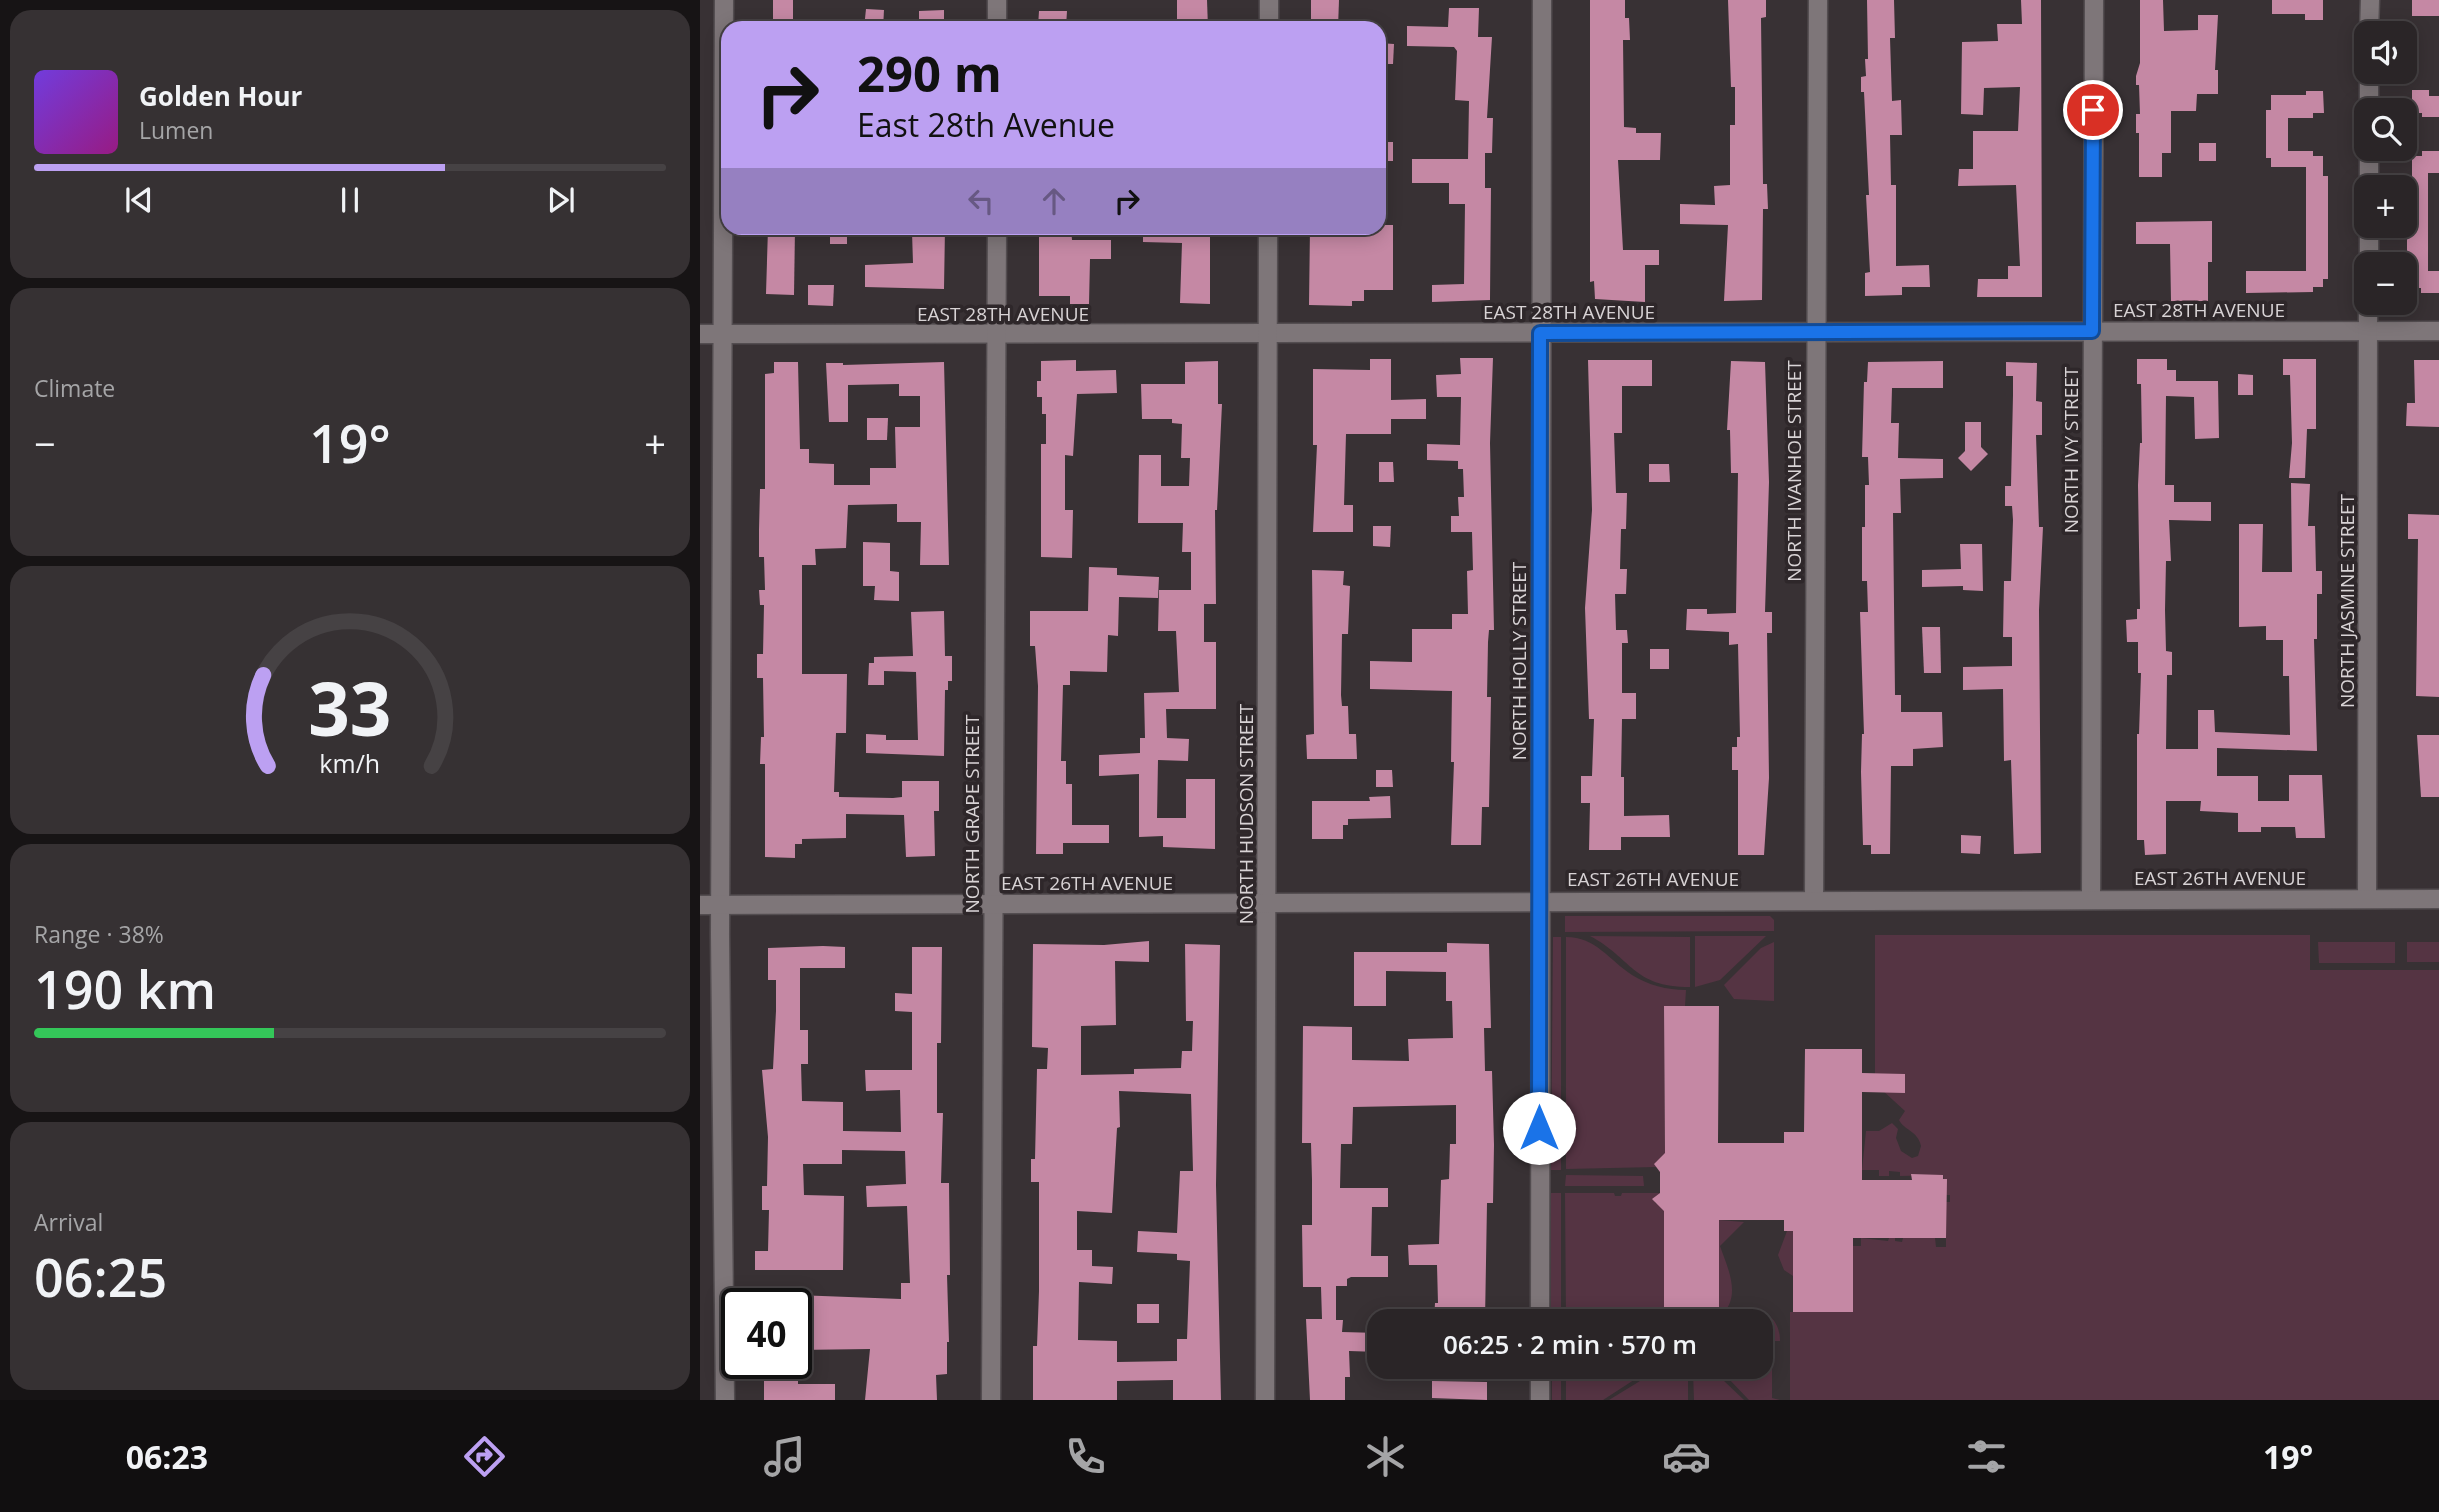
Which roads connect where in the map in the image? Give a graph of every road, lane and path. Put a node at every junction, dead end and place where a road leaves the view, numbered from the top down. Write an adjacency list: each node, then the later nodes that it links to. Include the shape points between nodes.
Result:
1 (724, 0): 8 (street)
2 (997, 0): 9 (street)
3 (1269, 0): 10 (street)
4 (1542, 0): 20 (street, NORTH HOLLY STREET)
5 (1818, 0): 19 (street, NORTH IVANHOE STREET)
6 (2094, 0): 16 (street, NORTH IVY STREET)
7 (2370, 0): 11 (street)
8 (724, 21)
9 (997, 21)
10 (1269, 21)
11 (2370, 21)
12 (725, 235): 22 (street)
13 (997, 235): 23 (street, NORTH GRAPE STREET)
14 (1268, 235): 24 (street, NORTH HUDSON STREET)
15 (2368, 315): 17 (street, NORTH JASMINE STREET)
16 (2092, 331): 17 (street, EAST 28TH AVENUE); 19 (street, EAST 28TH AVENUE); 26 (street, NORTH IVY STREET)
17 (2368, 331): 18 (street, EAST 28TH AVENUE); 25 (street, NORTH JASMINE STREET)
18 (2439, 331)
19 (1815, 332): 20 (street, EAST 28TH AVENUE); 29 (street, NORTH IVANHOE STREET)
20 (1540, 333): 24 (street, EAST 28TH AVENUE); 28 (street, NORTH HOLLY STREET)
21 (700, 334): 22 (street, EAST 28TH AVENUE)
22 (725, 334): 23 (street, EAST 28TH AVENUE); 33 (street)
23 (996, 335): 24 (street, EAST 28TH AVENUE); 30 (street, NORTH GRAPE STREET)
24 (1267, 335): 31 (street, NORTH HUDSON STREET)
25 (2367, 898): 26 (street, EAST 26TH AVENUE); 27 (street, EAST 26TH AVENUE)
26 (2091, 899): 29 (street, EAST 26TH AVENUE)
27 (2439, 899)
28 (1539, 900): 29 (street, EAST 26TH AVENUE); 31 (street, EAST 26TH AVENUE); 34 (street, NORTH HOLLY STREET)
29 (1814, 900)
30 (992, 904): 31 (street, EAST 26TH AVENUE); 33 (street, EAST 26TH AVENUE); 37 (street, NORTH GRAPE STREET)
31 (1266, 904): 38 (street, NORTH HUDSON STREET)
32 (700, 905): 33 (street, EAST 26TH AVENUE)
33 (721, 905): 36 (street)
34 (1540, 1309)
35 (1540, 1379): 39 (street)
36 (724, 1400)
37 (991, 1400)
38 (1265, 1400)
39 (1540, 1400)

